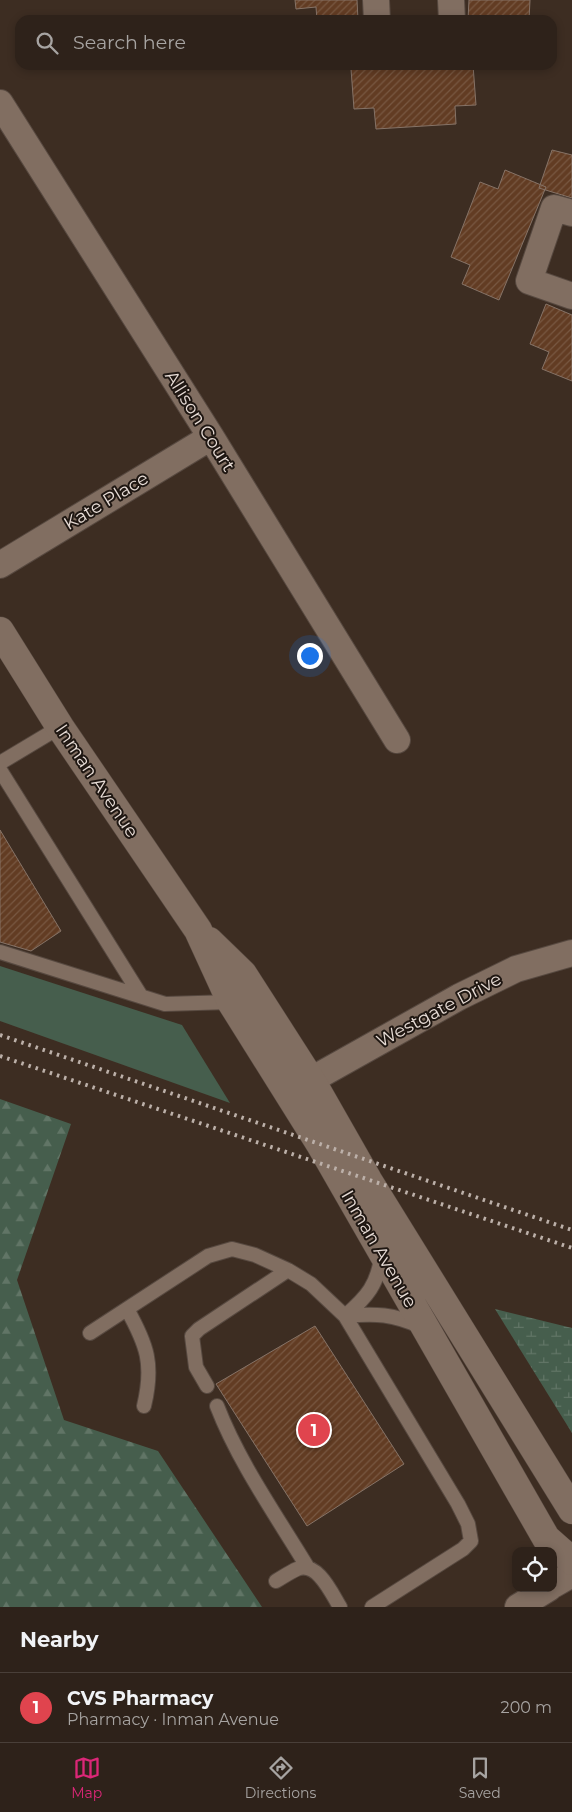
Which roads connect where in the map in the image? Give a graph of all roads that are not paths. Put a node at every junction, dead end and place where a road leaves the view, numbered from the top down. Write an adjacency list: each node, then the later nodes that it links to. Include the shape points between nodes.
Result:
1 (376, 0): 3 (street)
2 (451, 0): 4 (street)
3 (377, 15)
4 (452, 15)
5 (0, 103): 8 (street, Allison Court)
6 (572, 213): 7 (street, via 554,208 529,281)
7 (572, 296)
8 (211, 437): 9 (street, Kate Place); 12 (street, Allison Court)
9 (0, 565)
10 (0, 630): 11 (main road, Inman Avenue)
11 (60, 727): 13 (lane); 15 (main road, Inman Avenue)
12 (397, 740)
13 (0, 764)
14 (0, 770): 18 (lane)
15 (198, 930): 19 (main road, Inman Avenue); 20 (main road, Inman Avenue, via 243,974)
16 (0, 952): 18 (lane)
17 (572, 953): 20 (street, Westgate Drive, via 508,973)
18 (141, 996): 19 (lane, via 165,1004)
19 (231, 1002): 21 (main road, Inman Avenue, via 320,1144)
20 (311, 1080): 30 (main road, Inman Avenue, via 373,1188)
21 (382, 1254): 24 (lane, via 376,1281); 25 (main road, Inman Avenue)
22 (288, 1270): 23 (lane, via 232,1249 208,1256); 24 (lane, via 311,1284); 27 (lane, via 192,1336 196,1367)
23 (127, 1309): 26 (lane); 28 (lane, via 147,1352 149,1376)
24 (345, 1316): 25 (lane, via 371,1313 394,1316); 38 (lane, via 458,1504 468,1524 471,1541)
25 (425, 1329): 31 (main road, Inman Avenue, via 546,1538)
26 (90, 1333)
27 (207, 1386)
28 (144, 1406)
29 (217, 1406): 32 (lane, via 241,1457)
30 (572, 1510)
31 (572, 1561)
32 (308, 1568): 34 (lane, via 298,1568); 37 (lane, via 318,1575)
33 (572, 1574): 35 (street)
34 (276, 1581)
35 (557, 1583)
36 (542, 1592): 39 (street)
37 (340, 1607)
38 (372, 1607)
39 (518, 1607)

